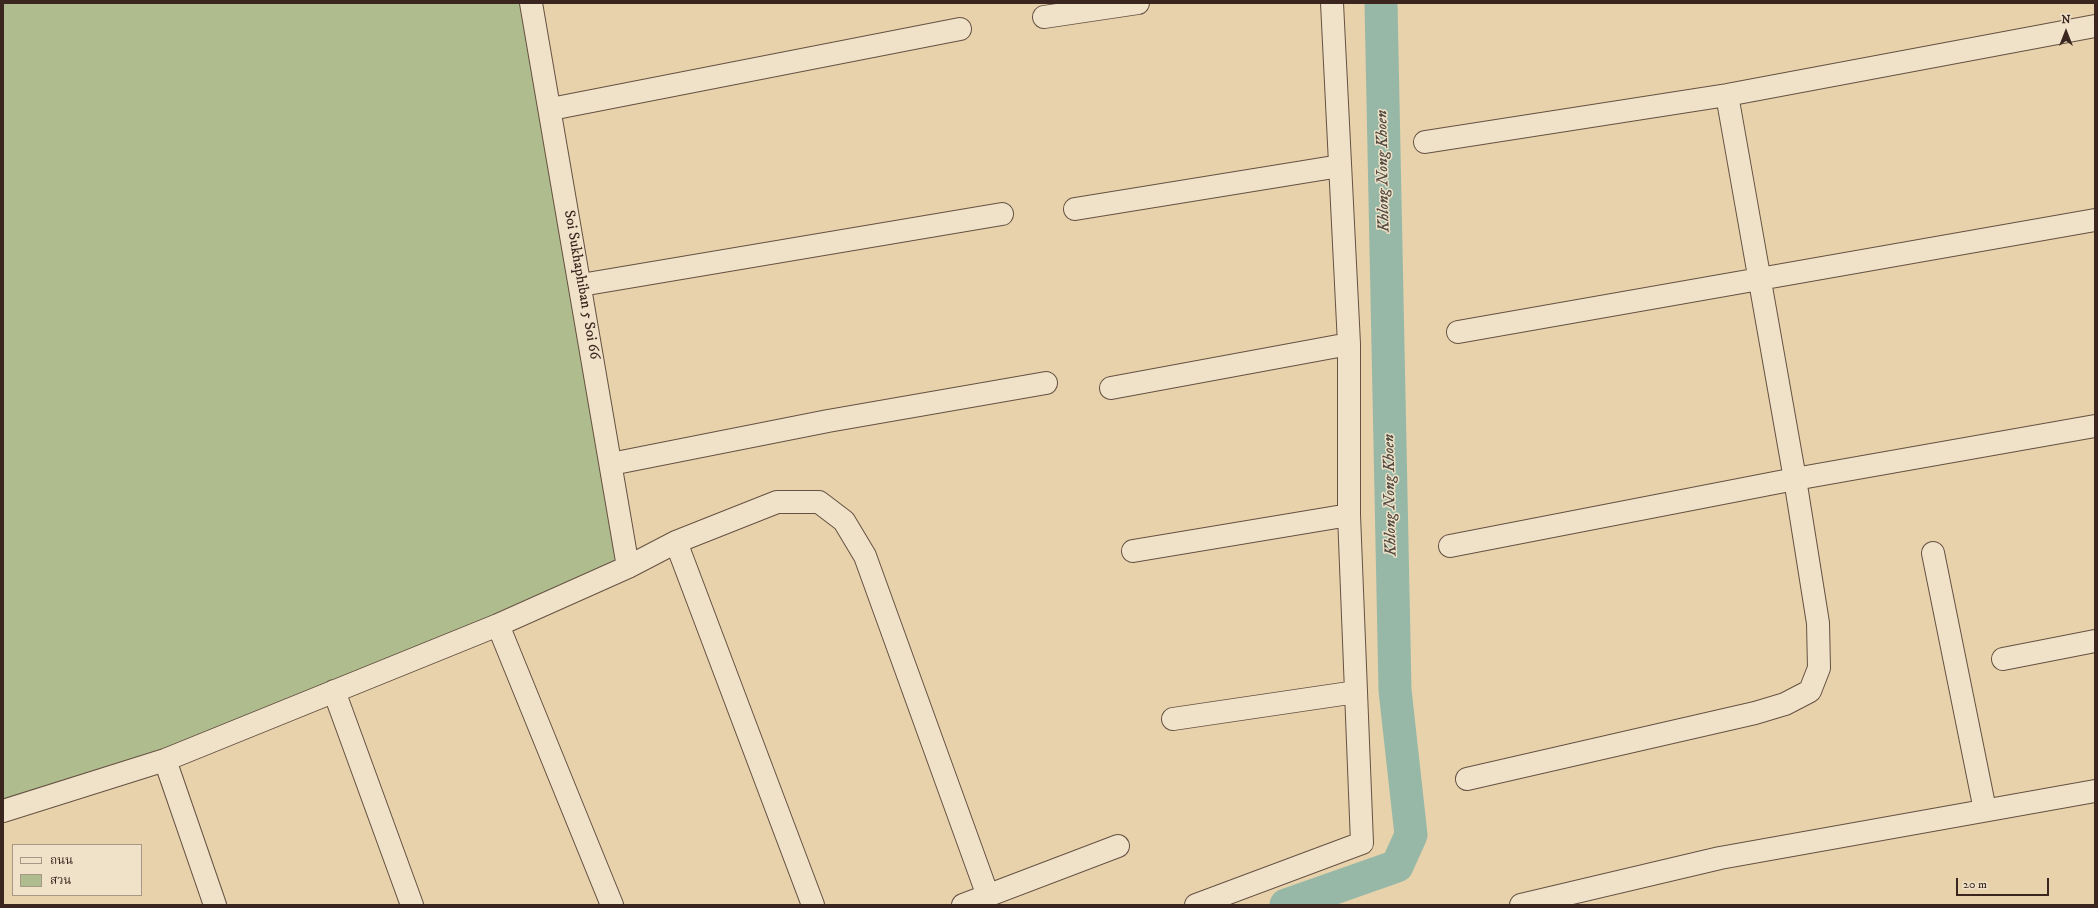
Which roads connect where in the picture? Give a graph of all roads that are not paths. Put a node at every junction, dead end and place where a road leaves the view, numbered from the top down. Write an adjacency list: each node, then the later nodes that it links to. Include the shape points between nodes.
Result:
1 (532, 3): 8 (street, Soi Sukhaphiban 5 Soi 66)
2 (1138, 3): 4 (street)
3 (1332, 3): 10 (street)
4 (1044, 17)
5 (2095, 26): 7 (street)
6 (960, 29): 8 (street)
7 (1727, 95): 9 (street); 14 (street)
8 (550, 109): 15 (street, Soi Sukhaphiban 5 Soi 66)
9 (1425, 142)
10 (1340, 166): 11 (street); 17 (street)
11 (1075, 209)
12 (1002, 214): 15 (street)
13 (2095, 220): 14 (street)
14 (1759, 279): 16 (street); 22 (street)
15 (581, 285): 21 (street, Soi Sukhaphiban 5 Soi 66)
16 (1458, 332)
17 (1349, 344): 19 (street); 23 (street)
18 (1046, 383): 21 (street, via 828,421)
19 (1111, 388)
20 (2095, 426): 22 (street)
21 (611, 464): 28 (street, Soi Sukhaphiban 5 Soi 66)
22 (1795, 479): 25 (street); 36 (street, via 1818,623 1819,668 1810,690 1785,704 1755,713)
23 (1349, 514): 26 (street); 33 (street)
24 (676, 542): 28 (street); 41 (street, via 777,502 819,502 844,521 865,556); 45 (street)
25 (1450, 546)
26 (1133, 551)
27 (1933, 553): 38 (street)
28 (628, 567): 29 (street)
29 (498, 626): 32 (street); 44 (street)
30 (2095, 641): 31 (street)
31 (2003, 658)
32 (334, 691): 35 (street); 43 (street)
33 (1356, 692): 34 (street); 47 (street, via 1362,843)
34 (1173, 719)
35 (165, 760): 39 (street); 42 (street)
36 (1467, 779)
37 (2095, 791): 38 (street)
38 (1985, 810): 48 (street, via 1720,858)
39 (3, 811)
40 (1118, 846): 41 (street)
41 (988, 896): 46 (street)
42 (214, 905)
43 (412, 905)
44 (612, 905)
45 (812, 905)
46 (963, 905)
47 (1196, 905)
48 (1522, 905)

